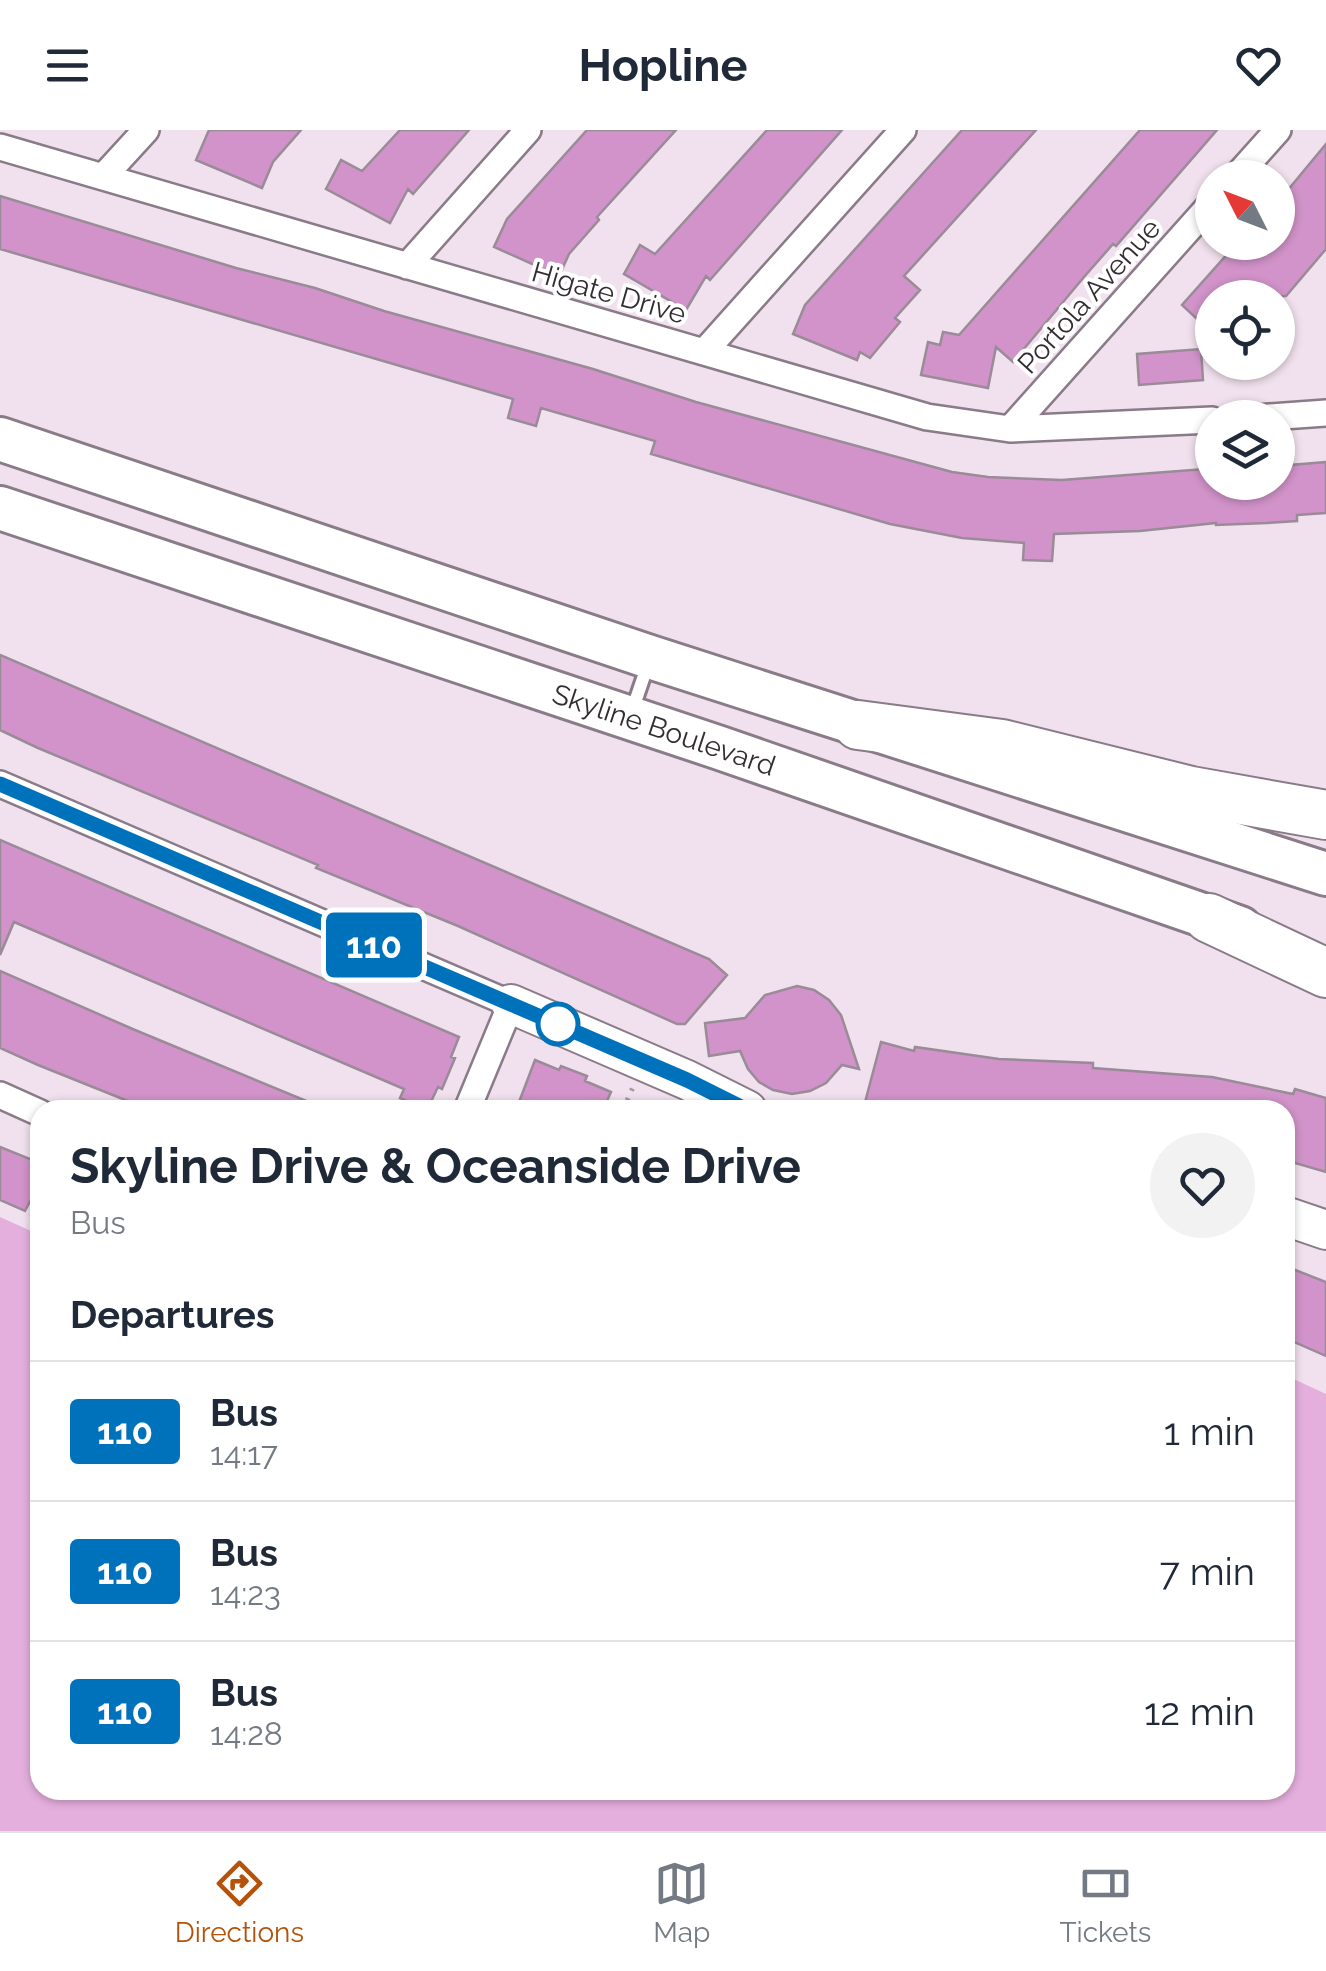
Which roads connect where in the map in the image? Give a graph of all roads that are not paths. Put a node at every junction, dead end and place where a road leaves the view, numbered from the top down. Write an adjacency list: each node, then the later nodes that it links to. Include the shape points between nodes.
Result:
1 (146, 130): 7 (street)
2 (528, 130): 9 (street)
3 (903, 130): 10 (street)
4 (1278, 130): 6 (street)
5 (0, 147): 7 (street, Higate Drive)
6 (1251, 160)
7 (104, 177): 9 (street, Higate Drive)
8 (1195, 222): 14 (street, Portola Avenue)
9 (407, 266): 10 (street, Higate Drive)
10 (704, 352): 14 (street, Higate Drive, via 927,417)
11 (1326, 413): 12 (street)
12 (1295, 415)
13 (1195, 421): 14 (street, Higate Drive)
14 (1010, 429)
15 (0, 439): 17 (main road)
16 (0, 508): 18 (main road, Skyline Boulevard)
17 (650, 658): 18 (lane); 19 (main road)
18 (629, 718): 23 (main road, Skyline Boulevard)
19 (858, 725): 21 (highway, via 1002,744 1191,791); 22 (main road)
20 (0, 784): 26 (street)
21 (1326, 815)
22 (1326, 874)
23 (1209, 918): 24 (main road, Skyline Boulevard); 25 (highway)
24 (1326, 955)
25 (1326, 973)
26 (512, 1004): 28 (street); 29 (street)
27 (0, 1095): 30 (street)
28 (471, 1100)
29 (727, 1100)
30 (30, 1108)
31 (1295, 1219): 32 (street)
32 (1326, 1230)

